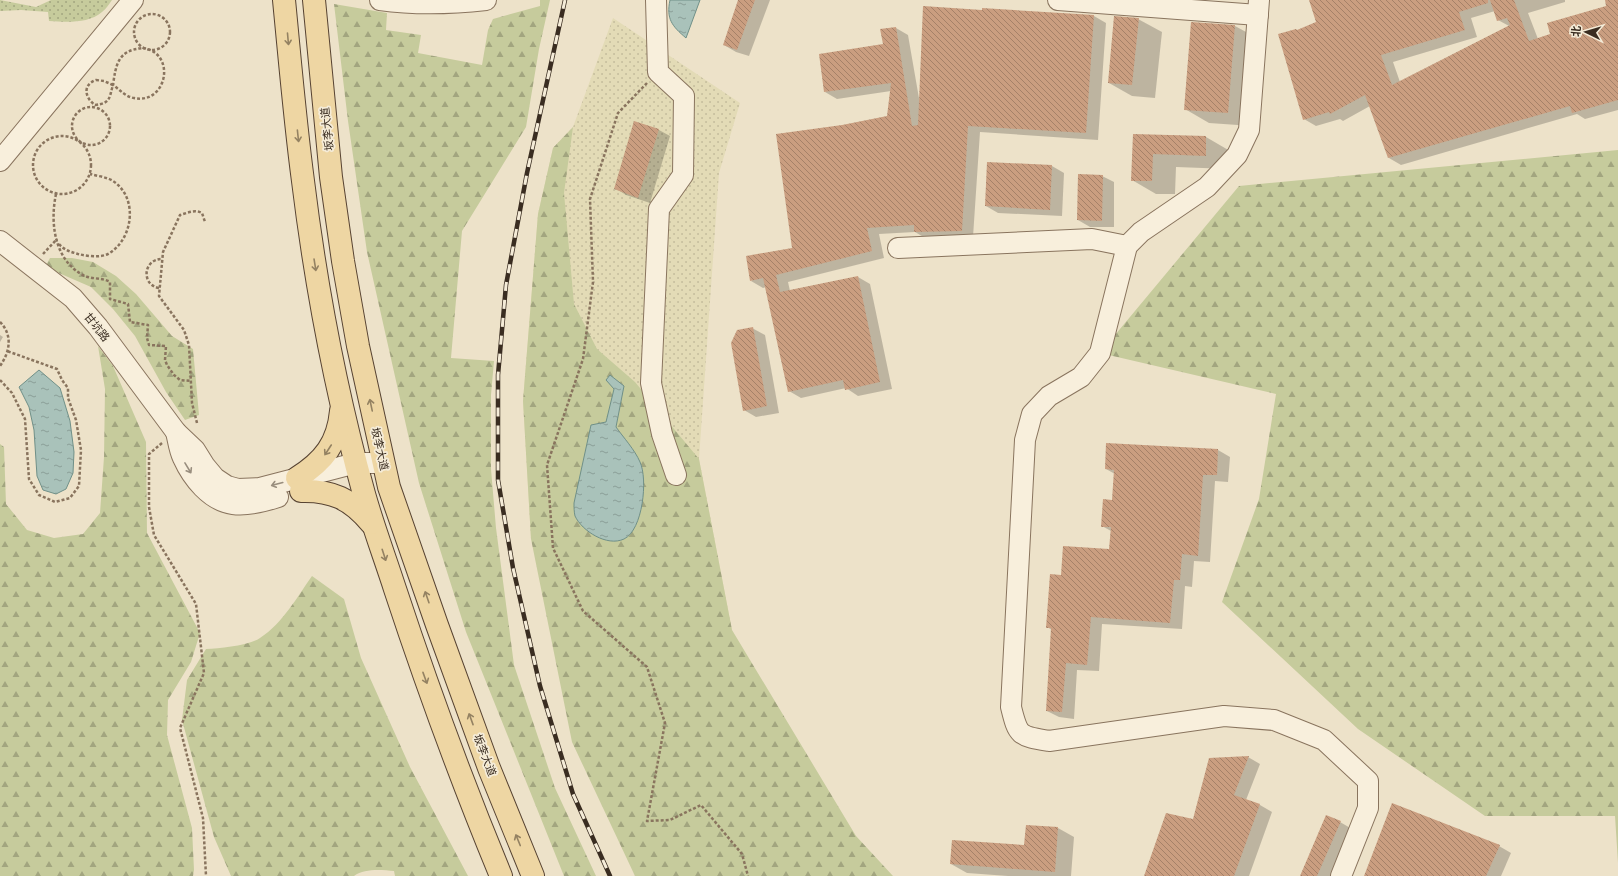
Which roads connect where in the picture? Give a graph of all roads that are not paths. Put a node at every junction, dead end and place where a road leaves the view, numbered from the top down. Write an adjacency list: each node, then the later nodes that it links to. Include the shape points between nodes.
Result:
1 (133, 0): 9 (street)
2 (284, 0): 13 (main road, one-way to 13, via 303,183 315,267)
3 (314, 0): 14 (main road, 坂李大道, one-way to 3, via 358,346 331,177)
4 (380, 0): 5 (street, via 415,4)
5 (486, 0)
6 (656, 0): 16 (street, via 658,72 684,96 683,175 659,209 651,383 662,434)
7 (1058, 0): 8 (street)
8 (1259, 8): 11 (street, via 1249,130 1237,155 1208,187 1141,232)
9 (0, 161)
10 (0, 241): 17 (street, 甘坑路, via 73,298 98,327 176,432 195,450 215,478 227,486 238,489)
11 (1127, 246): 12 (street, via 1092,239); 21 (street, via 1100,353 1081,377 1049,396 1032,414 1026,440 1011,707 1016,728 1027,737 1048,741 1224,716 1274,720 1324,740 1368,781 1368,808)
12 (898, 248)
13 (341, 400): 15 (main road); 17 (main road, one-way to 17, via 337,435 330,450)
14 (384, 463): 15 (street, 甘坑路); 20 (main road, 坂李大道, one-way to 14, via 489,768 437,625 389,487)
15 (358, 469): 17 (street, 甘坑路); 18 (main road)
16 (676, 475)
17 (299, 485): 18 (main road, via 339,496 351,503)
18 (376, 530): 19 (main road, one-way to 19, via 461,779)
19 (501, 876)
20 (533, 876)
21 (1342, 876)

